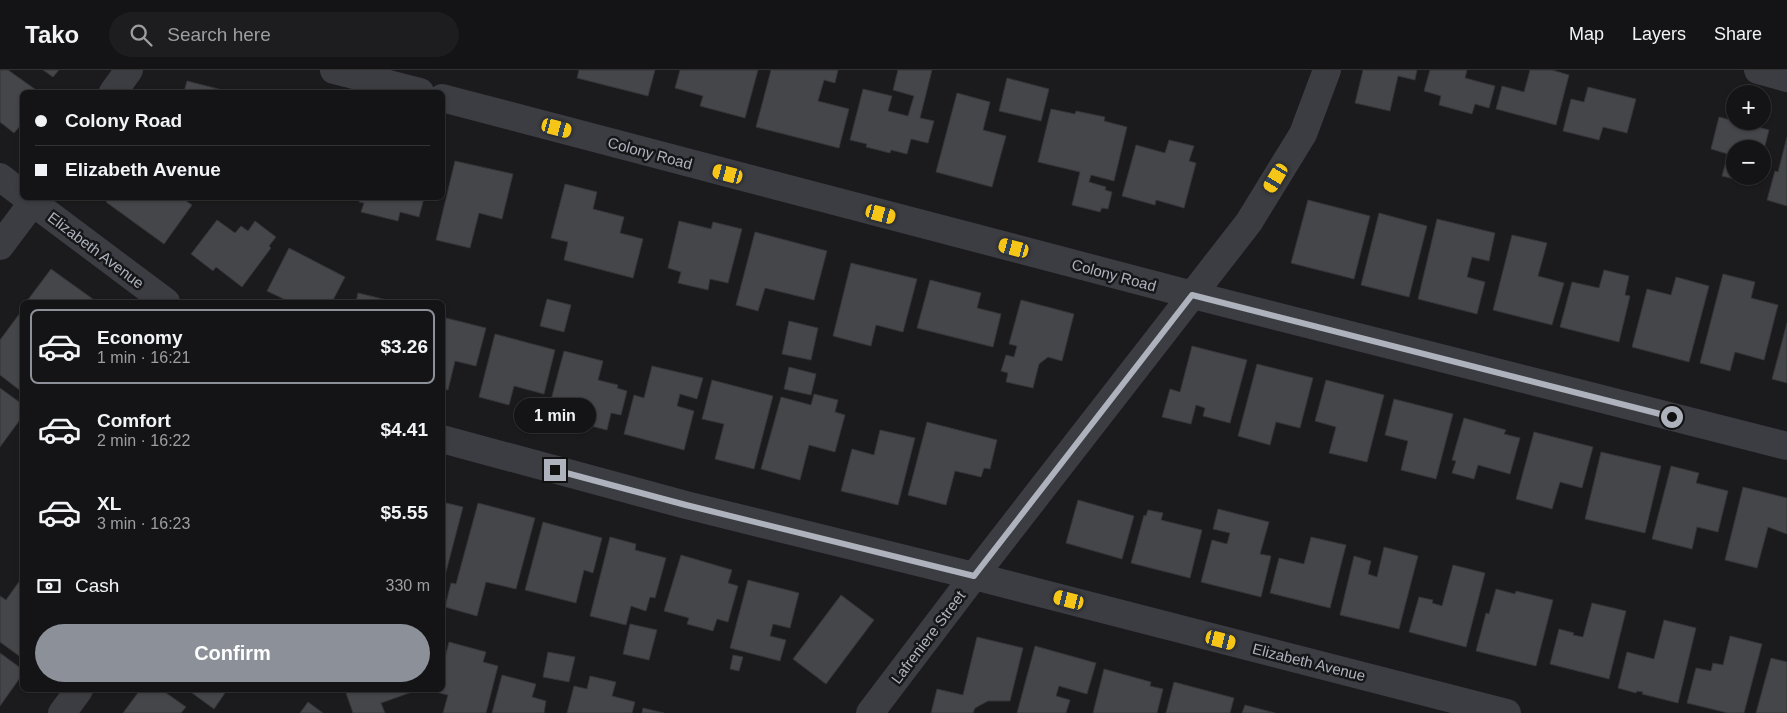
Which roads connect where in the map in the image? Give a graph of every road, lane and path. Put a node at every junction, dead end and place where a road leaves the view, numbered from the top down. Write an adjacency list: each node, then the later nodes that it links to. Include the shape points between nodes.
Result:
1 (129, 70): 6 (street)
2 (334, 70): 7 (street)
3 (1326, 70): 14 (street, Lafreniere Street, via 1303,134 1249,222)
4 (1758, 70): 5 (street)
5 (1787, 78)
6 (114, 90)
7 (412, 90)
8 (445, 99): 14 (street, Colony Road)
9 (0, 177): 10 (street, Elizabeth Avenue)
10 (20, 191)
11 (28, 200): 13 (street)
12 (32, 200): 15 (street, Elizabeth Avenue)
13 (0, 246)
14 (1192, 295): 17 (street, Colony Road); 18 (street, Lafreniere Street)
15 (163, 300)
16 (445, 440): 18 (street, Elizabeth Avenue, via 686,505)
17 (1787, 446)
18 (974, 576): 21 (street, Lafreniere Street); 22 (street, Elizabeth Avenue)
19 (78, 692): 20 (street)
20 (62, 713)
21 (870, 713)
22 (1507, 713)

